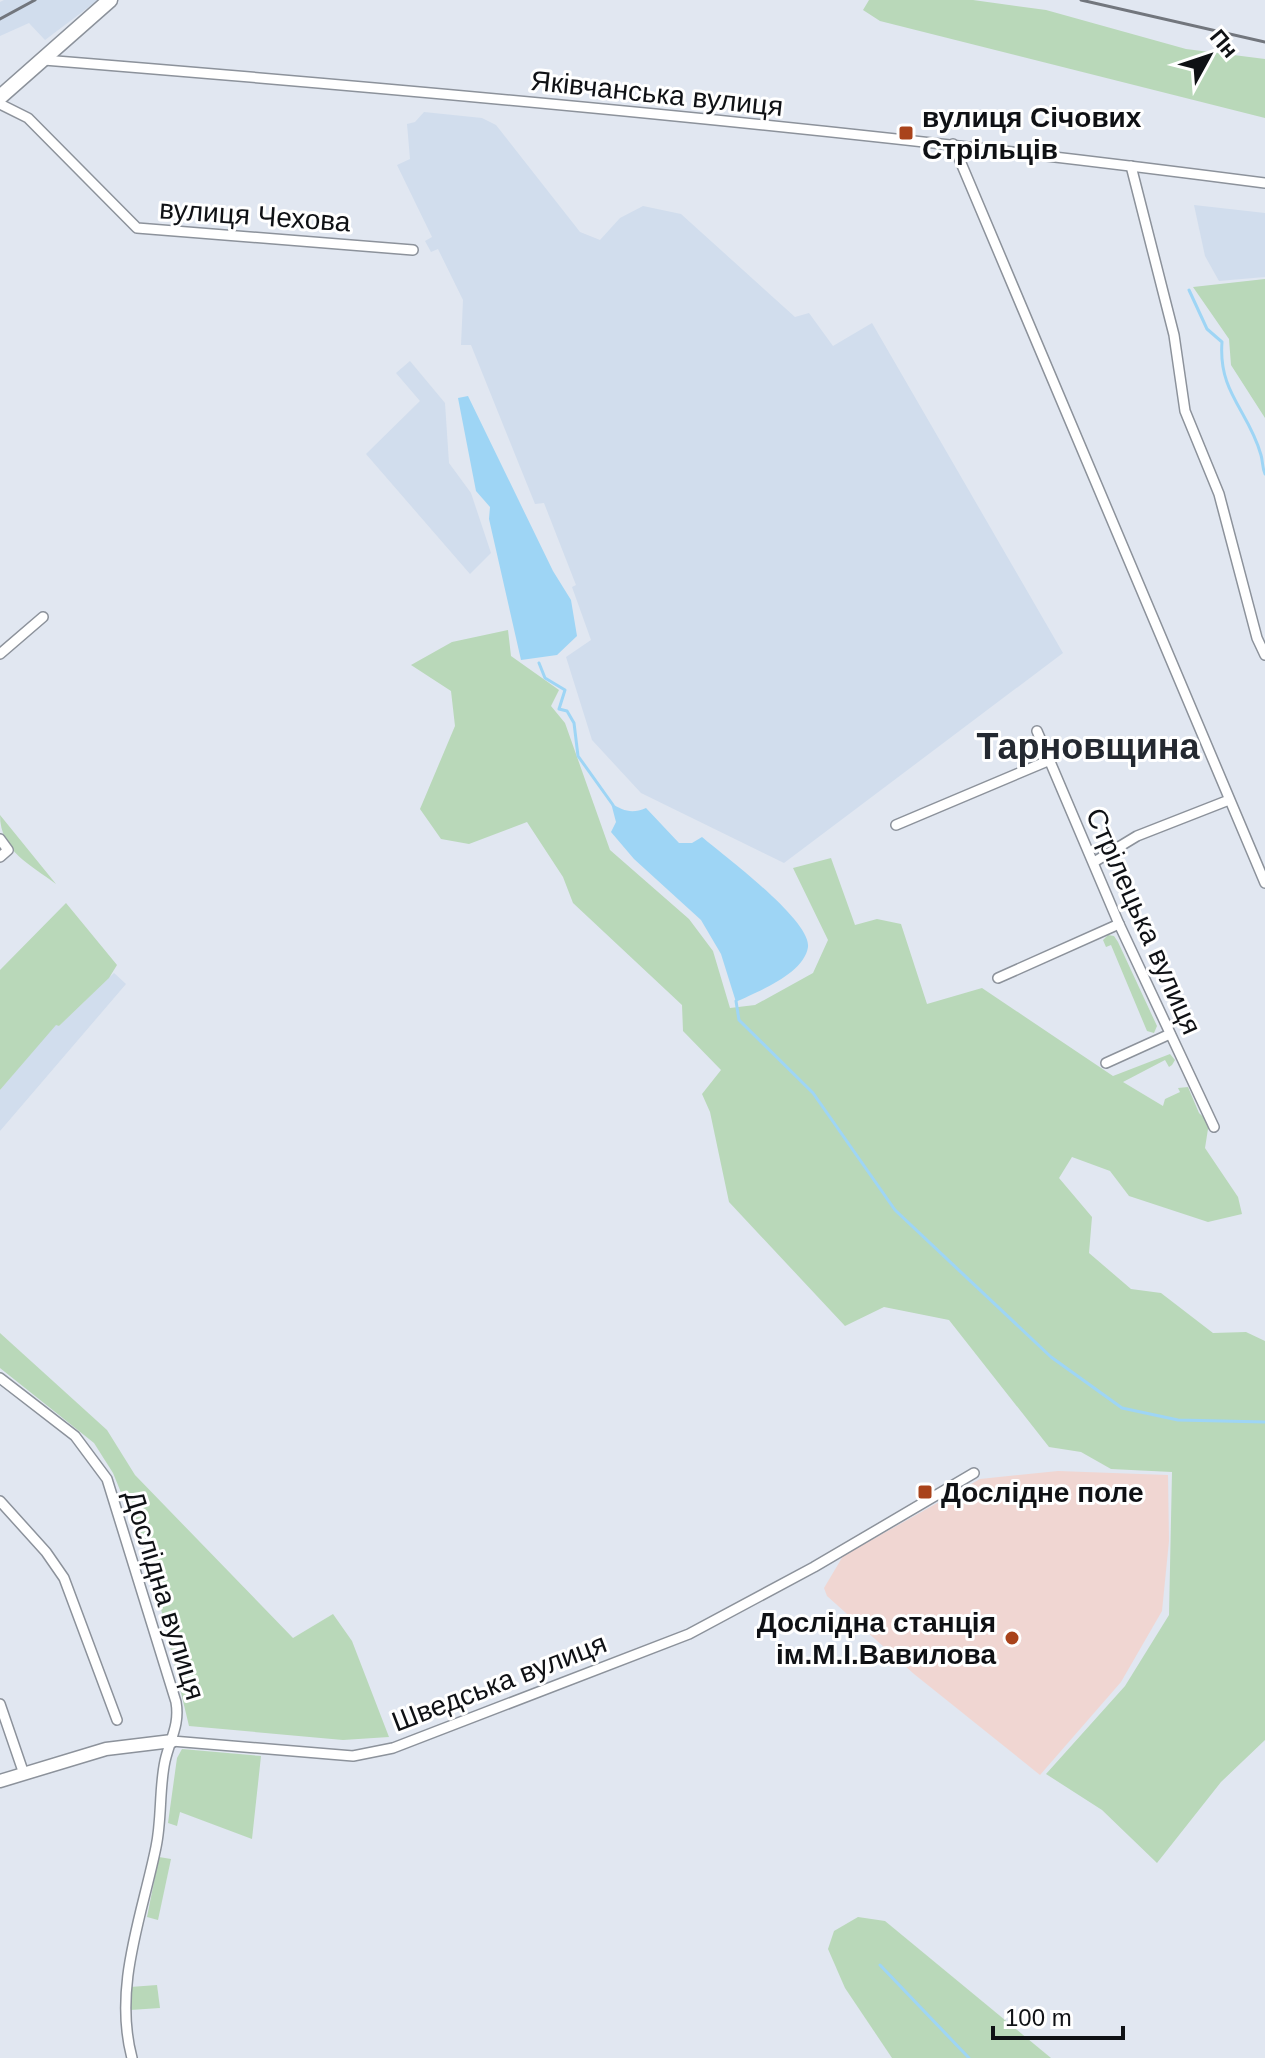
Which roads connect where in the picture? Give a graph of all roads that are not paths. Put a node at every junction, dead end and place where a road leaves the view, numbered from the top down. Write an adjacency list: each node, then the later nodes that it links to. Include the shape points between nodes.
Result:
1 (110, 0): 2 (main road)
2 (44, 60): 3 (main road); 5 (street, Яківчанська вулиця)
3 (0, 97)
4 (0, 104): 8 (street, вулиця Чехова, via 28,118 137,228)
5 (953, 144): 6 (street, Яківчанська вулиця); 14 (street)
6 (1131, 166): 7 (street, Яківчанська вулиця); 11 (street, via 1174,335 1185,411 1219,494)
7 (1265, 183)
8 (413, 250)
9 (43, 617): 10 (street)
10 (0, 654)
11 (1265, 655)
12 (1037, 731): 13 (street, Стрілецька вулиця)
13 (1050, 760): 15 (street); 18 (street, Стрілецька вулиця)
14 (1229, 800): 18 (street, via 1137,836); 19 (street)
15 (896, 825)
16 (0, 839): 17 (street)
17 (4, 853)
18 (1094, 862): 20 (street, Стрілецька вулиця)
19 (1265, 883)
20 (1119, 924): 21 (street); 22 (street, Стрілецька вулиця)
21 (998, 978)
22 (1170, 1034): 23 (street); 24 (street, Стрілецька вулиця)
23 (1106, 1063)
24 (1214, 1127)
25 (0, 1378): 30 (street, Дослідна вулиця, via 75,1436 107,1479 176,1702 179,1719)
26 (974, 1473): 30 (street, Шведська вулиця, via 689,1634 393,1748 353,1756)
27 (0, 1501): 29 (street, via 64,1578)
28 (0, 1704): 31 (street)
29 (117, 1720)
30 (172, 1741): 31 (street, Шведська вулиця, via 106,1749); 33 (street, Дослідна вулиця, via 157,1843 126,1984)
31 (24, 1774): 32 (street, Шведська вулиця)
32 (0, 1781)
33 (132, 2058)

